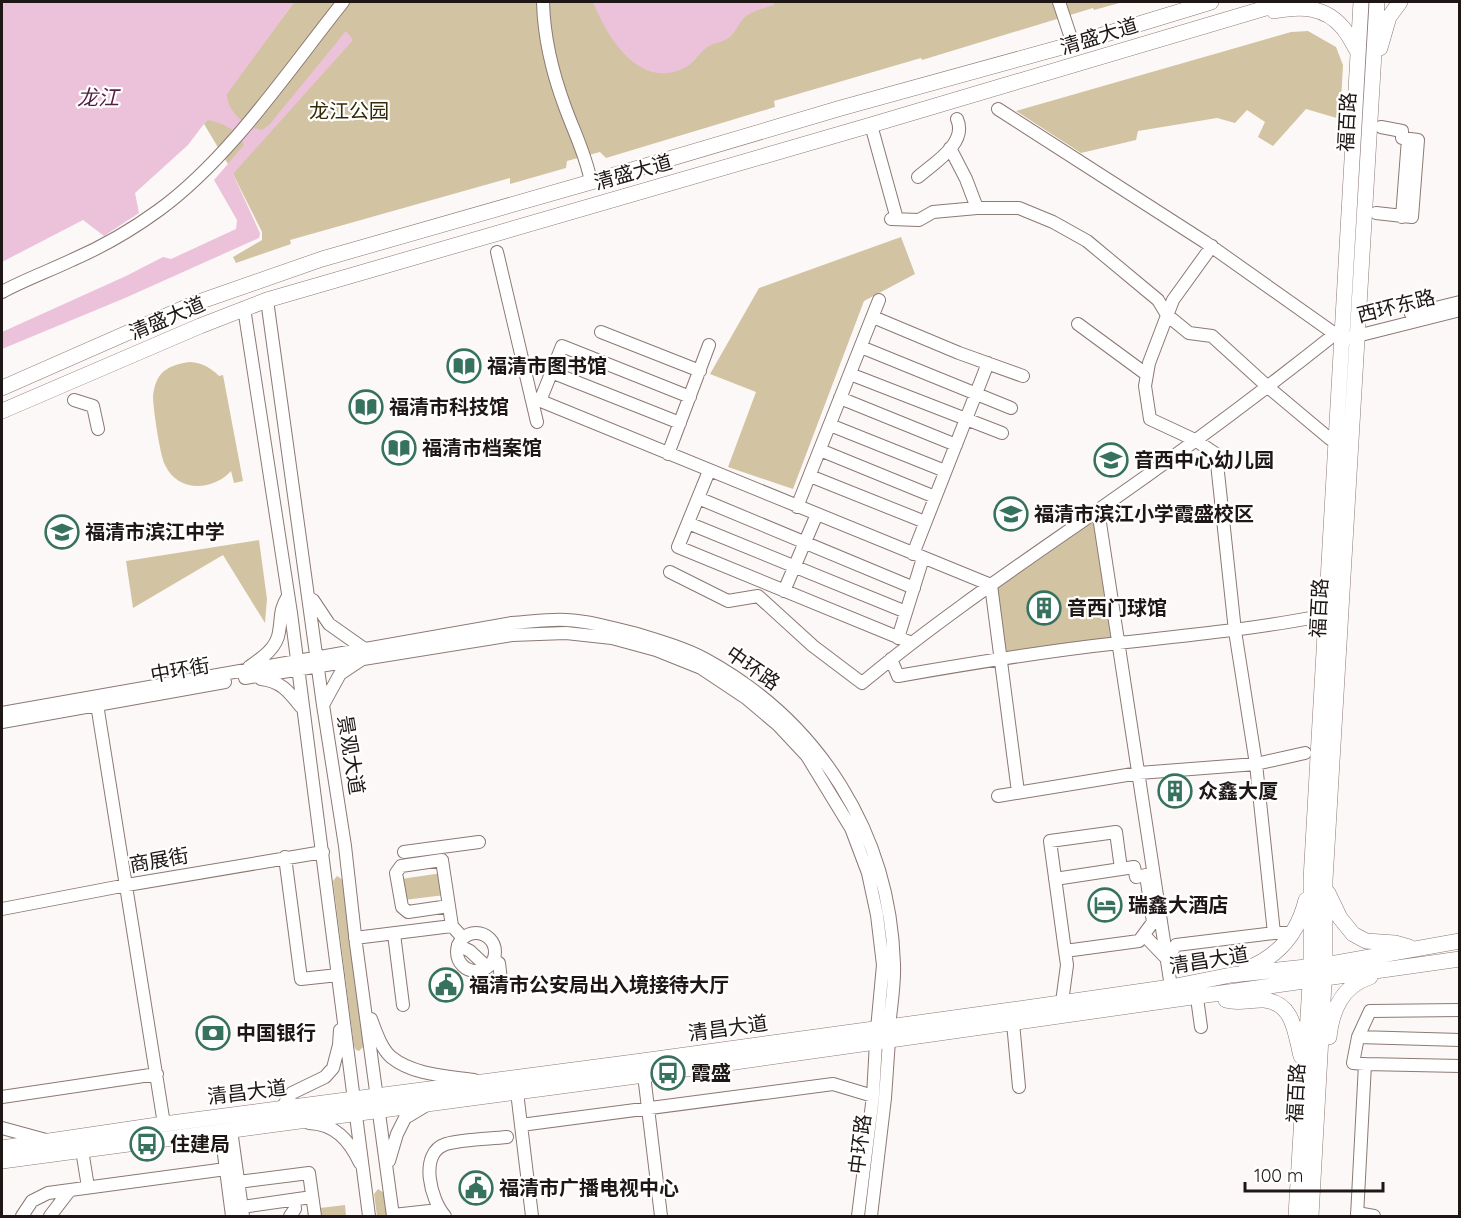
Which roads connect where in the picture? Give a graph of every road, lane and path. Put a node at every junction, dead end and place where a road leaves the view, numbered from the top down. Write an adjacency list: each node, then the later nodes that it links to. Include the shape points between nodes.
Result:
1 (343, 2): 24 (street, via 198,178 152,215 75,259)
2 (543, 2): 19 (street, via 551,65)
3 (1059, 2): 10 (street)
4 (1211, 2): 10 (main road, 清盛大道)
5 (1286, 2): 9 (main road, 清盛大道)
6 (1361, 2): 11 (main road, 福百路)
7 (1377, 2): 12 (main road, 福百路)
8 (1401, 2): 12 (main road, via 1389,17 1383,35)
9 (1233, 18): 11 (main road, via 1283,9 1317,9 1341,26); 15 (main road, 清盛大道)
10 (1073, 45): 19 (main road, 清盛大道)
11 (1358, 52): 34 (main road, 福百路)
12 (1370, 100): 34 (main road, 福百路)
13 (998, 109): 22 (street)
14 (957, 119): 17 (street, via 960,135)
15 (871, 125): 20 (street, via 894,219 919,219 933,212); 25 (main road, 清盛大道)
16 (1381, 127): 21 (street, via 1402,131 1401,138 1418,140 1412,217)
17 (950, 148): 18 (street); 20 (street)
18 (918, 177)
19 (591, 182): 44 (main road, 清盛大道, via 322,259 247,285 193,304)
20 (977, 208): 30 (street, via 1018,208 1087,241 1158,300)
21 (1376, 213)
22 (1212, 246): 30 (street, via 1173,300); 34 (street)
23 (497, 252): 48 (street)
24 (2, 292)
25 (267, 300): 28 (main road, 清盛大道); 80 (street, 景观大道)
26 (879, 300): 31 (street)
27 (1460, 302): 34 (street, 西环东路)
28 (244, 309): 51 (main road, 清盛大道); 81 (street, 景观大道)
29 (1460, 310): 34 (street, 西环东路)
30 (1167, 315): 41 (street); 43 (street, via 1190,333 1212,336)
31 (873, 317): 36 (street); 37 (street)
32 (1077, 324): 41 (street)
33 (601, 332): 38 (street)
34 (1346, 334): 43 (street); 85 (main road, 福百路); 116 (main road, 福百路)
35 (709, 345): 38 (street)
36 (861, 347): 40 (street); 45 (street)
37 (988, 363): 42 (street); 45 (street)
38 (699, 370): 46 (street)
39 (551, 372): 46 (street, via 562,346); 48 (street); 54 (street)
40 (850, 374): 47 (street); 52 (street)
41 (1146, 374): 59 (street, via 1150,419)
42 (1023, 376)
43 (1268, 387): 58 (street); 59 (street)
44 (2, 388)
45 (976, 393): 50 (street); 52 (street)
46 (690, 397): 54 (street)
47 (840, 398): 55 (street); 60 (street)
48 (536, 399): 53 (street); 62 (street)
49 (74, 400): 56 (street, via 93,406)
50 (1011, 408)
51 (2, 411)
52 (965, 420): 57 (street); 60 (street)
53 (537, 422)
54 (680, 423): 62 (street)
55 (830, 424): 61 (street); 64 (street)
56 (98, 429)
57 (1002, 433)
58 (1330, 439)
59 (1195, 440): 69 (street); 86 (street, via 1216,454)
60 (956, 444): 64 (street)
61 (820, 450): 65 (street); 66 (street)
62 (668, 454): 63 (street)
63 (709, 471): 67 (street); 68 (street)
64 (945, 471): 66 (street)
65 (810, 476): 68 (street); 71 (street)
66 (935, 497): 71 (street)
67 (698, 498): 72 (street); 73 (street)
68 (798, 507): 70 (street)
69 (1098, 510): 77 (street); 89 (street)
70 (817, 514): 73 (street); 74 (street)
71 (926, 522): 74 (street)
72 (688, 523): 75 (street); 79 (street, via 678,547)
73 (805, 542): 75 (street); 78 (street)
74 (918, 556): 77 (street); 78 (street)
75 (795, 567): 79 (street); 83 (street)
76 (670, 572): 91 (street, via 728,601 758,596 813,646 862,683)
77 (991, 585): 88 (street); 92 (street)
78 (914, 588): 83 (street)
79 (784, 591): 87 (street)
80 (309, 594): 82 (street, 景观大道); 90 (street, via 329,624)
81 (288, 596): 84 (street, 景观大道); 95 (street, via 272,648)
82 (311, 609): 84 (street); 93 (street, 景观大道)
83 (906, 612): 87 (street)
84 (291, 613): 94 (street, 景观大道)
85 (1326, 615): 86 (street); 116 (main road, 福百路)
86 (1235, 631): 89 (street); 104 (street)
87 (898, 638): 88 (street)
88 (912, 643): 91 (street)
89 (1119, 643): 92 (street); 105 (street)
90 (364, 653): 93 (street, 中环街); 97 (street, via 340,674); 147 (street, 中环路, via 512,623 567,620 659,640 704,658 752,688 814,746 862,822 880,872 894,964)
91 (891, 659): 92 (street, via 898,676)
92 (1000, 659): 106 (street)
93 (318, 661): 94 (street, 中环街); 97 (street, 景观大道)
94 (297, 664): 95 (street, 中环街); 98 (street, 景观大道)
95 (247, 673): 96 (street, 中环街); 98 (street, via 275,680)
96 (96, 700): 99 (street, 中环街); 100 (street, 中环街); 117 (street)
97 (323, 705): 101 (street, 景观大道)
98 (303, 708): 102 (street, 景观大道)
99 (2, 712)
100 (2, 722)
101 (329, 739): 102 (street); 125 (street, 景观大道)
102 (308, 742): 110 (street, 景观大道)
103 (1305, 753): 104 (street)
104 (1256, 764): 105 (street); 121 (street)
105 (1139, 773): 106 (street); 130 (street)
106 (1018, 792): 107 (street)
107 (998, 796)
108 (479, 842): 109 (street)
109 (441, 847): 111 (street); 113 (street)
110 (323, 852): 112 (street, 商展街); 135 (street, 景观大道)
111 (404, 852)
112 (285, 857): 117 (street, 商展街); 135 (street, via 300,979)
113 (442, 860): 118 (street); 118 (street, via 401,866 396,873 402,907 408,912)
114 (1122, 869): 115 (street); 115 (street, via 1116,832 1050,841); 123 (street, via 1134,867 1136,877 1146,875 1152,922)
115 (1055, 879): 129 (street)
116 (1318, 880): 124 (main road); 128 (main road, via 1353,934 1366,941); 134 (main road, 福百路)
117 (127, 885): 119 (street, 商展街); 152 (street)
118 (449, 906): 120 (street)
119 (2, 909)
120 (452, 926): 122 (street); 126 (street)
121 (1274, 933): 124 (street); 130 (street, via 1176,945)
122 (394, 934): 125 (street); 143 (street)
123 (1143, 935): 129 (street, via 1138,941); 130 (street)
124 (1291, 936): 136 (main road, via 1267,959)
125 (355, 938): 140 (street, 景观大道)
126 (461, 942): 132 (street, via 458,958 466,968 478,971); 132 (street, via 477,933 488,938 494,948)
127 (1460, 942): 128 (main road, 清昌大道)
128 (1415, 949): 134 (main road, 清昌大道)
129 (1065, 951): 141 (street)
130 (1167, 959): 137 (street)
131 (1460, 959): 133 (main road, 清昌大道)
132 (490, 963): 138 (street, via 498,963)
133 (1390, 970): 134 (main road, 清昌大道); 153 (main road, via 1364,979 1337,1004 1326,1060)
134 (1317, 973): 136 (main road, 清昌大道); 139 (main road, 清昌大道); 153 (main road, 福百路)
135 (338, 975): 142 (street, 景观大道)
136 (1231, 975): 137 (main road, 清昌大道)
137 (1171, 987): 141 (main road, 清昌大道)
138 (502, 988)
139 (1203, 997): 145 (main road, 清昌大道); 146 (street); 153 (main road, via 1232,1002 1265,1000 1279,1005 1293,1021)
140 (364, 1001): 155 (street, via 390,1056 429,1073); 161 (street, 景观大道)
141 (1062, 1002): 147 (main road, 清昌大道)
142 (342, 1005): 162 (street, 景观大道); 164 (street, via 333,1068 325,1077 292,1093)
143 (403, 1005)
144 (1460, 1010): 148 (street, via 1370,1011)
145 (1013, 1023): 147 (main road, 清昌大道); 156 (street)
146 (1201, 1027)
147 (883, 1034): 154 (main road, 清昌大道); 155 (main road, 清昌大道); 159 (street, 中环路); 199 (street, 中环路, via 885,1098)
148 (1358, 1036): 149 (street); 150 (street, via 1353,1063)
149 (1460, 1040)
150 (1365, 1064): 151 (street); 187 (street)
151 (1460, 1066)
152 (156, 1074): 158 (street); 165 (street)
153 (1311, 1074): 200 (main road, 福百路); 201 (main road, 福百路)
154 (644, 1075): 157 (main road, 清昌大道); 163 (street)
155 (484, 1082): 161 (main road, 清昌大道)
156 (1019, 1087)
157 (517, 1092): 160 (main road, 清昌大道); 166 (street)
158 (2, 1096)
159 (873, 1096): 163 (street, via 833,1084); 198 (street, 中环路)
160 (449, 1100): 161 (main road, 清昌大道); 177 (street, via 425,1105 405,1118 396,1134)
161 (378, 1103): 162 (main road, 清昌大道); 177 (street, 景观大道)
162 (355, 1106): 164 (main road, 清昌大道); 178 (street, 景观大道)
163 (648, 1108): 166 (street); 197 (street)
164 (282, 1116): 165 (main road, 清昌大道); 168 (main road, 清昌大道); 178 (street, via 331,1127 346,1138)
165 (164, 1124): 170 (main road, 清昌大道)
166 (521, 1125): 196 (street)
167 (2, 1128): 170 (street)
168 (226, 1134): 172 (main road, 清昌大道); 176 (street); 179 (street)
169 (507, 1137): 186 (street, via 444,1144 432,1157 428,1177)
170 (47, 1141): 171 (main road, 清昌大道)
171 (2, 1148)
172 (82, 1150): 173 (main road, 清昌大道); 180 (street)
173 (27, 1157): 174 (main road, 清昌大道); 175 (street)
174 (2, 1161)
175 (2, 1169)
176 (226, 1169): 180 (street); 190 (street)
177 (387, 1171): 195 (street, 景观大道)
178 (364, 1173): 194 (street, 景观大道)
179 (238, 1182): 182 (street, via 309,1173); 185 (street)
180 (88, 1188): 181 (street)
181 (70, 1190): 188 (street, via 48,1193 32,1201); 189 (street)
182 (312, 1197): 183 (street); 193 (street)
183 (294, 1200): 184 (street); 192 (street, via 295,1209)
184 (263, 1204): 185 (street); 191 (street)
185 (242, 1212)
186 (442, 1213): 195 (street)
187 (1357, 1215): 202 (street)
188 (22, 1216)
189 (50, 1216)
190 (232, 1216)
191 (268, 1216)
192 (290, 1216)
193 (315, 1216)
194 (369, 1216)
195 (393, 1216)
196 (532, 1216)
197 (661, 1216)
198 (858, 1216)
199 (871, 1216)
200 (1296, 1216)
201 (1311, 1216)
202 (1374, 1216)

